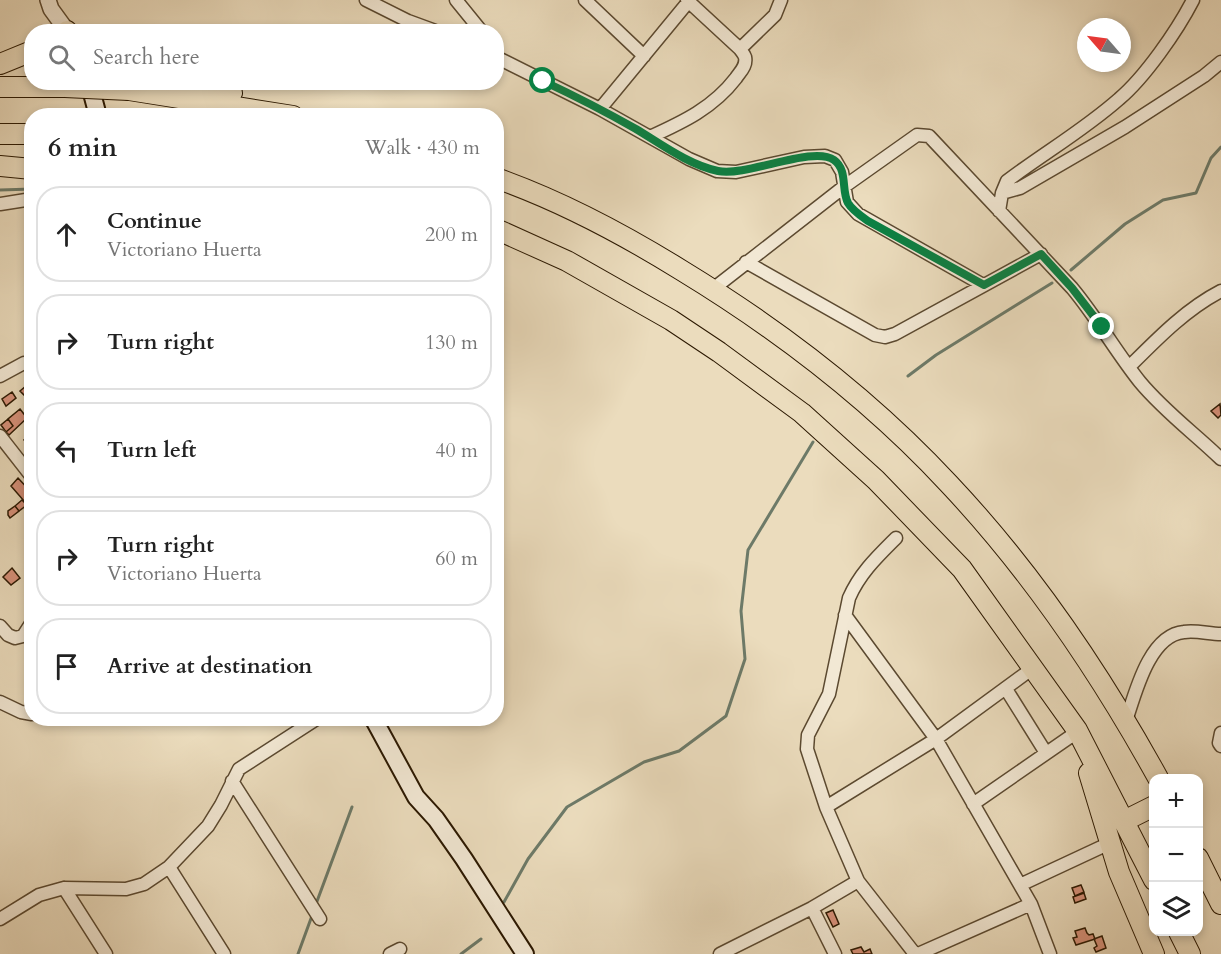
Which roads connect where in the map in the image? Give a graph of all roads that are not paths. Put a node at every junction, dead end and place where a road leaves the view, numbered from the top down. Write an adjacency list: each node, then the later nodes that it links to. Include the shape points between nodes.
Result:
1 (35, 0): 8 (street)
2 (366, 0): 10 (street)
3 (456, 0): 11 (street)
4 (585, 0): 14 (street)
5 (781, 0): 12 (street, via 775,15)
6 (1193, 0): 34 (street, via 1159,54 1121,98 1007,181)
7 (688, 1): 12 (street); 14 (street)
8 (49, 4): 9 (street)
9 (62, 24)
10 (416, 24)
11 (476, 24)
12 (743, 53): 29 (street, via 744,67 707,108)
13 (24, 54): 17 (highway)
14 (644, 56): 26 (street)
15 (504, 61): 26 (street)
16 (1221, 62): 34 (street, via 1125,127 1020,188)
17 (0, 64)
18 (0, 87): 19 (highway, bridge)
19 (24, 87)
20 (90, 90): 23 (main road)
21 (129, 90): 24 (highway, bridge)
22 (220, 90): 25 (highway)
23 (96, 108)
24 (243, 108)
25 (278, 108)
26 (600, 109): 29 (street)
27 (0, 134): 28 (highway)
28 (24, 134)
29 (650, 137): 33 (street, via 717,171 736,172 825,156 835,160)
30 (0, 166): 31 (highway)
31 (24, 168)
32 (504, 181): 42 (highway, via 636,242)
33 (845, 186): 37 (street, via 917,135 924,135); 40 (street); 41 (street, via 847,202 858,214)
34 (1002, 193): 37 (street)
35 (24, 200): 36 (street)
36 (0, 204)
37 (999, 211): 39 (street)
38 (504, 233): 55 (highway, via 567,261 671,320 802,413 876,480 962,569)
39 (1041, 254): 41 (street); 45 (street, via 1086,305)
40 (746, 262): 41 (street, via 885,338); 42 (street)
41 (984, 285)
42 (713, 289): 59 (highway, via 869,406 949,483 1064,625)
43 (1221, 291): 45 (street, via 1203,300)
44 (24, 363): 46 (street)
45 (1129, 367): 48 (street, via 1157,401)
46 (0, 376)
47 (0, 436): 49 (street)
48 (1221, 459)
49 (24, 467)
50 (896, 538): 51 (street, via 864,571 849,598)
51 (845, 615): 64 (street); 70 (street, via 829,694 807,742)
52 (0, 626): 53 (street, via 15,638)
53 (24, 634)
54 (1221, 634): 59 (street, via 1183,632 1164,641 1144,669)
55 (1033, 668): 56 (street); 62 (highway)
56 (1006, 689): 64 (street); 66 (street)
57 (0, 702): 58 (street)
58 (24, 713)
59 (1126, 721): 67 (highway)
60 (306, 726): 68 (street, via 239,769)
61 (377, 726): 88 (main road, via 416,797 464,859)
62 (1077, 731): 66 (street); 72 (highway); 73 (highway)
63 (1221, 733): 65 (street)
64 (936, 739): 69 (street); 70 (street)
65 (1221, 746)
66 (1046, 753): 69 (street)
67 (1156, 774)
68 (232, 781): 74 (street, via 208,826); 84 (street)
69 (974, 804): 78 (street)
70 (826, 807): 77 (street)
71 (1149, 808): 72 (highway)
72 (1124, 821): 76 (highway)
73 (1110, 843): 78 (street); 93 (highway)
74 (170, 867): 79 (street, via 144,884 126,889); 87 (street)
75 (1203, 868): 81 (highway)
76 (1149, 870)
77 (858, 881): 82 (street); 91 (street)
78 (1020, 885): 80 (street)
79 (64, 888): 83 (street, via 39,895); 86 (street)
80 (1031, 904): 91 (street); 92 (street)
81 (1221, 904)
82 (812, 908): 89 (street); 90 (street)
83 (0, 919)
84 (320, 920)
85 (1181, 936): 94 (highway)
86 (106, 954)
87 (224, 954)
88 (525, 954)
89 (720, 954)
90 (835, 954)
91 (917, 954)
92 (1050, 954)
93 (1154, 954)
94 (1190, 954)

